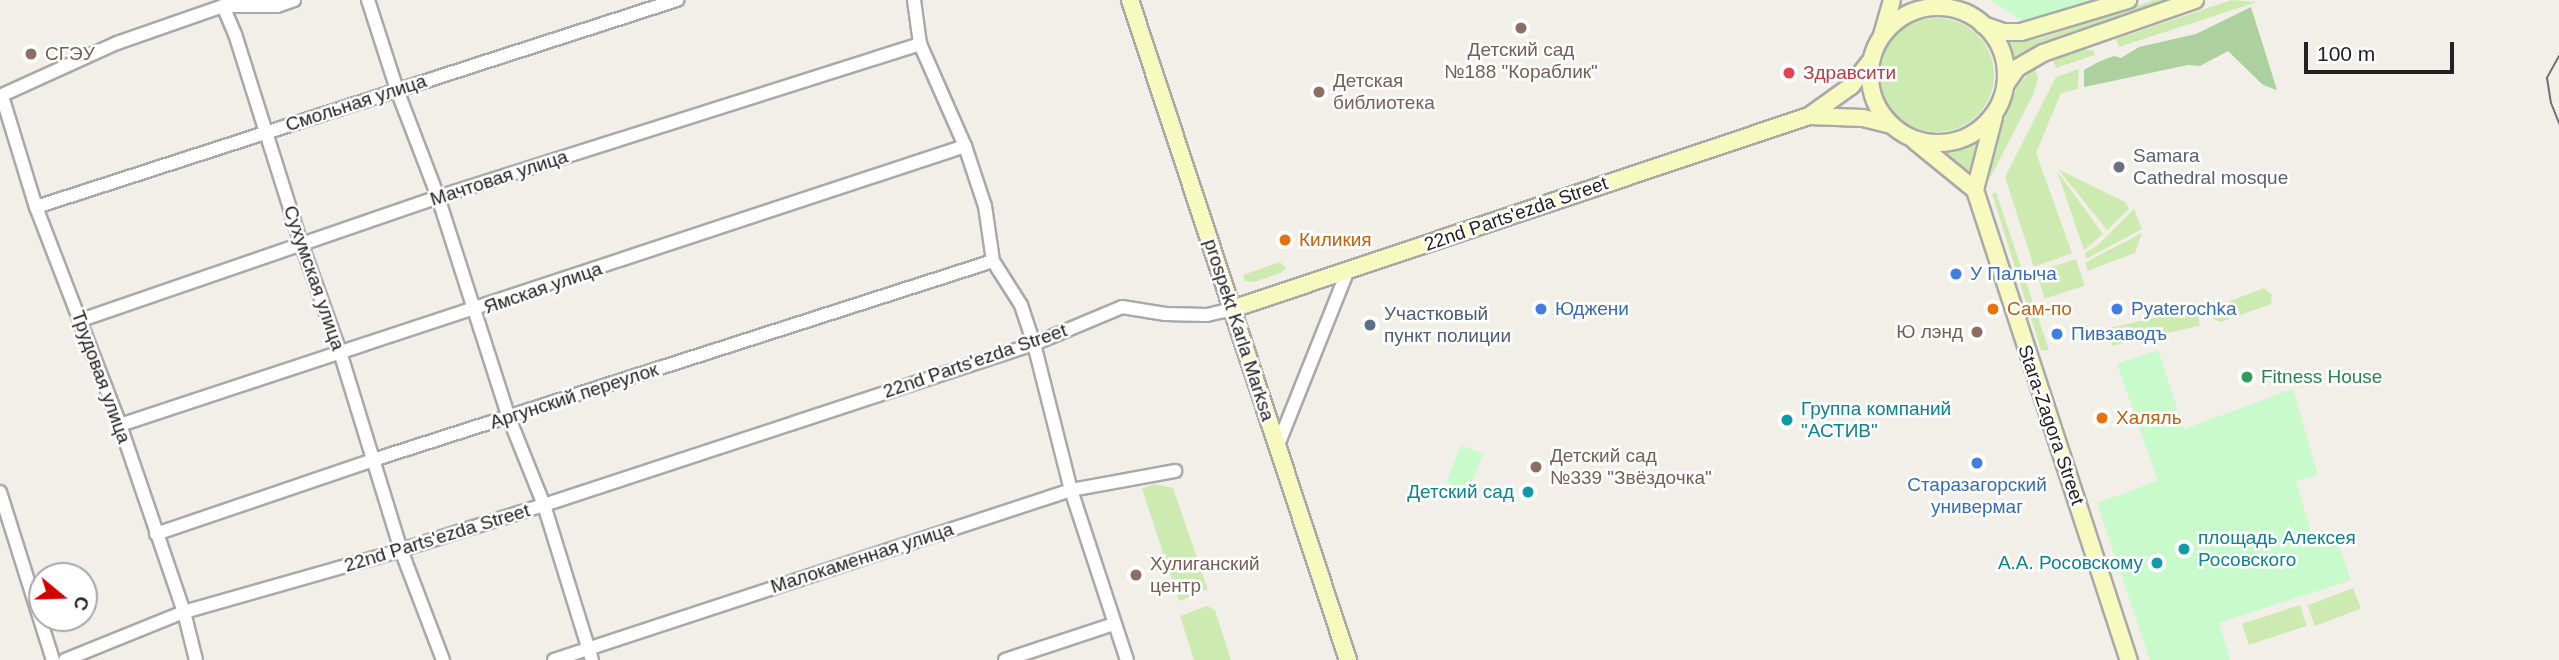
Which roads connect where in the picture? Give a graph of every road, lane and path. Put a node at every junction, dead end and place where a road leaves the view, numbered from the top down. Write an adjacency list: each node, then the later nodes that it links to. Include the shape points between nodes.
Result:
1 (294, 0): 10 (street, via 277,6)
2 (368, 0): 16 (street)
3 (677, 0): 16 (street, Смольная улица)
4 (914, 0): 13 (street)
5 (1130, 0): 30 (street, prospekt Karla Marksa)
6 (1892, 0): 12 (street)
7 (2128, 0): 11 (street, via 2021,32)
8 (2195, 0): 15 (street, via 2043,53 2017,68)
9 (1950, 4): 11 (street); 12 (street, via 1902,17)
10 (223, 6): 17 (street, via 117,43); 21 (street, Сухумская улица)
11 (1983, 25): 15 (street, via 1998,44)
12 (1882, 35): 14 (street)
13 (920, 44): 23 (street); 25 (street, Мачтовая улица)
14 (1871, 60): 18 (street, via 1851,86); 20 (street, via 1870,80 1877,106)
15 (2006, 84): 19 (street)
16 (397, 90): 21 (street, Смольная улица); 25 (street)
17 (1, 96): 26 (street, Трудовая улица)
18 (1809, 116): 20 (street, 22nd Parts'ezda Street, via 1863,118); 29 (street, 22nd Parts'ezda Street)
19 (1994, 117): 22 (street, via 1958,140); 24 (street)
20 (1891, 125): 22 (street)
21 (265, 132): 26 (street, Смольная улица); 27 (street, Сухумская улица)
22 (1910, 137): 24 (street)
23 (965, 146): 28 (street, via 985,206); 31 (street, Ямская улица)
24 (1975, 190): 56 (street, Stara-Zagora Street)
25 (438, 197): 27 (street, Мачтовая улица); 31 (street)
26 (36, 207): 32 (street, Трудовая улица)
27 (300, 243): 32 (street, Мачтовая улица); 34 (street, Сухумская улица)
28 (993, 261): 33 (street, via 1021,305); 35 (street, Аргунский переулок)
29 (1348, 270): 30 (street, 22nd Parts'ezda Street); 37 (street)
30 (1232, 309): 33 (street, 22nd Parts'ezda Street, via 1208,315 1122,307); 37 (street, prospekt Karla Marksa)
31 (474, 311): 34 (street, Ямская улица); 35 (street)
32 (81, 320): 36 (street, Трудовая улица)
33 (1034, 344): 40 (street); 42 (street, 22nd Parts'ezda Street)
34 (340, 352): 36 (street, Ямская улица); 38 (street, Сухумская улица)
35 (509, 418): 38 (street, Аргунский переулок); 42 (street)
36 (120, 425): 43 (street, Трудовая улица)
37 (1278, 445): 55 (street, prospekt Karla Marksa)
38 (373, 460): 43 (street, Аргунский переулок); 44 (street, Сухумская улица)
39 (1175, 471): 40 (street, Малокаменная улица)
40 (1071, 490): 46 (street); 47 (street, Малокаменная улица)
41 (0, 492): 48 (street)
42 (544, 505): 44 (street, 22nd Parts'ezda Street); 47 (street)
43 (156, 534): 45 (street, Трудовая улица)
44 (401, 550): 45 (street, 22nd Parts'ezda Street); 51 (street, Сухумская улица)
45 (184, 612): 49 (street, 22nd Parts'ezda Street); 50 (street, Трудовая улица)
46 (1114, 624): 53 (street); 54 (street)
47 (590, 654): 52 (street, Малокаменная улица)
48 (53, 660)
49 (65, 660)
50 (196, 660)
51 (443, 660)
52 (554, 660)
53 (1005, 660)
54 (1127, 660)
55 (1349, 660)
56 (2129, 660)

